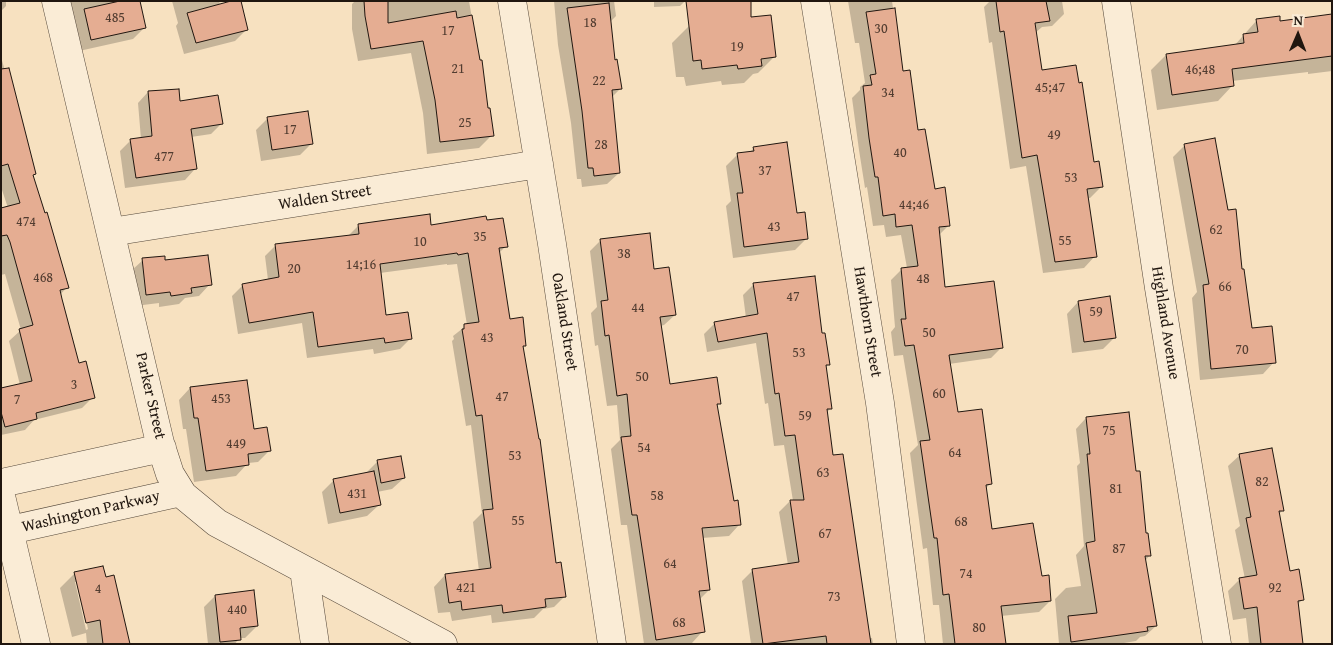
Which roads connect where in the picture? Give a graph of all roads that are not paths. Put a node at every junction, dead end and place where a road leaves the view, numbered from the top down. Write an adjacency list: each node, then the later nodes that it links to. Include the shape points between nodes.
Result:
1 (56, 1): 6 (street, Parker Street)
2 (512, 1): 5 (street, Oakland Street)
3 (816, 1): 17 (street, Hawthorn Street, via 880,403)
4 (1116, 1): 18 (street, Highland Avenue)
5 (539, 164): 6 (street, Walden Street); 16 (street, Oakland Street)
6 (111, 232): 7 (street, Parker Street)
7 (162, 448): 8 (street); 9 (street, Parker Street, via 170,474)
8 (1, 484)
9 (181, 492): 11 (street, Washington Parkway); 12 (street, Parker Street, via 217,522)
10 (1, 496): 11 (street)
11 (5, 532): 13 (street)
12 (304, 570): 14 (street); 15 (street, Parker Street)
13 (36, 644)
14 (315, 644)
15 (443, 644)
16 (612, 644)
17 (911, 644)
18 (1217, 644)

